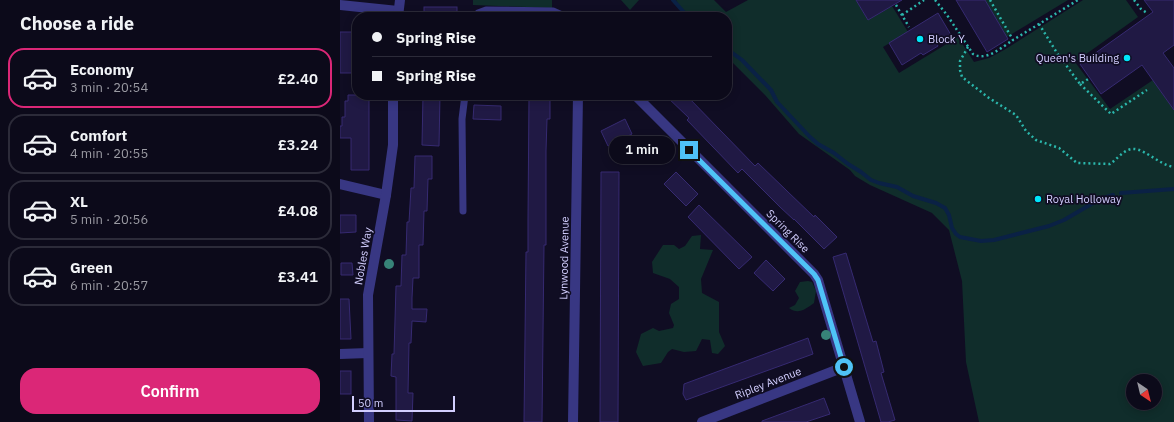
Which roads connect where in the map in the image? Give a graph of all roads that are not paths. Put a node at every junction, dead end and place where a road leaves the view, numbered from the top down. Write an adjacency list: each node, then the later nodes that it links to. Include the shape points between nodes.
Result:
1 (400, 0): 4 (street)
2 (340, 5): 3 (street)
3 (385, 12)
4 (398, 12)
5 (481, 12): 6 (lane)
6 (555, 12)
7 (393, 100): 12 (street, Nobles Way, via 393,145)
8 (464, 100): 13 (lane, via 462,119)
9 (578, 100): 18 (street, Lynwood Avenue)
10 (640, 100): 16 (street, Spring Rise, via 814,274 820,285)
11 (340, 184): 12 (street)
12 (386, 195): 14 (street, Nobles Way, via 368,295)
13 (463, 211)
14 (368, 353): 15 (street); 17 (street, Nobles Way)
15 (340, 354)
16 (844, 367): 19 (street, Ripley Avenue); 20 (street, Spring Rise)
17 (368, 422)
18 (573, 422)
19 (702, 422)
20 (860, 422)

